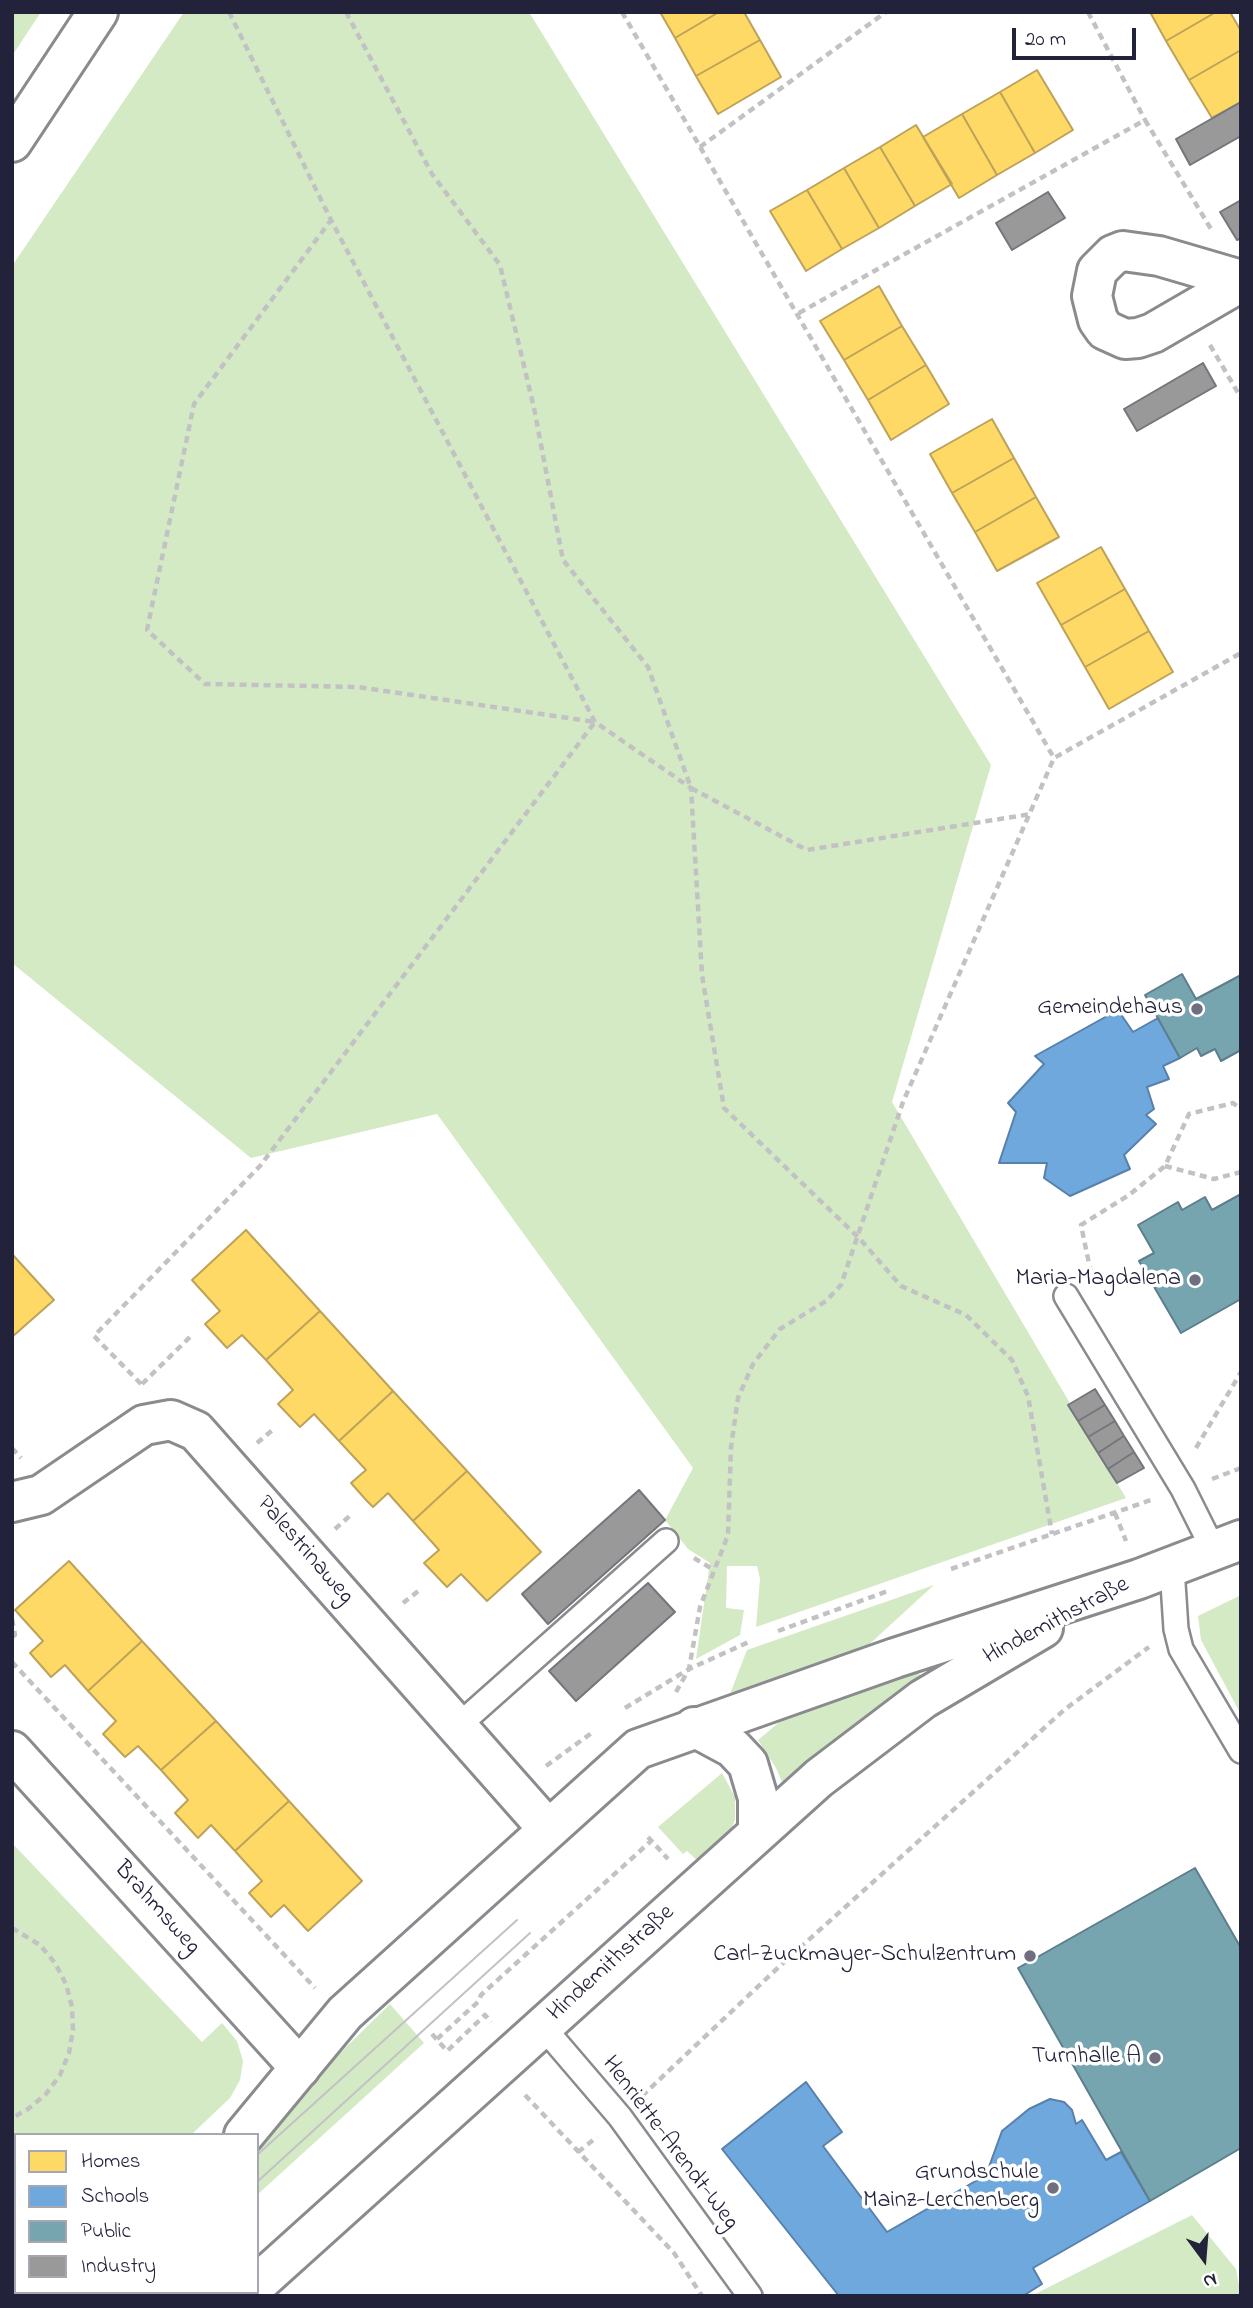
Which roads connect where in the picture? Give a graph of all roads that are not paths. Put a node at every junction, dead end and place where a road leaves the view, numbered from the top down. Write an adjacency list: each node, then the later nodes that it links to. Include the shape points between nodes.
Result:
1 (98, 12): 2 (street)
2 (12, 142)
3 (1241, 281): 3 (street, via 1159,256 1123,251 1105,261 1093,280 1092,296 1105,330 1125,339 1153,333)
4 (1066, 1296): 7 (lane, via 1177,1478)
5 (12, 1502): 9 (street, Palestrinaweg, via 41,1495 144,1425 171,1420 196,1431)
6 (666, 1541): 9 (lane)
7 (1227, 1545): 8 (street)
8 (1146, 1564): 10 (street, Hindemithstraße); 12 (lane, via 1181,1649); 14 (street, Hindemithstraße, via 923,1699 819,1778)
9 (458, 1726): 13 (street, Palestrinaweg)
10 (694, 1727): 13 (street, Hindemithstraße, via 638,1749); 14 (street, via 733,1748 748,1764 758,1798)
11 (12, 1751): 16 (street, Brahmsweg)
12 (1241, 1751)
13 (548, 1829): 16 (street, Hindemithstraße, via 345,2013)
14 (758, 1832): 15 (street, Hindemithstraße)
15 (543, 2027): 18 (street, Hindemithstraße); 19 (lane, Henriette-Arendt-Weg, via 620,2117)
16 (300, 2068): 17 (street, Hindemithstraße)
17 (246, 2133)
18 (259, 2282)
19 (750, 2296)

